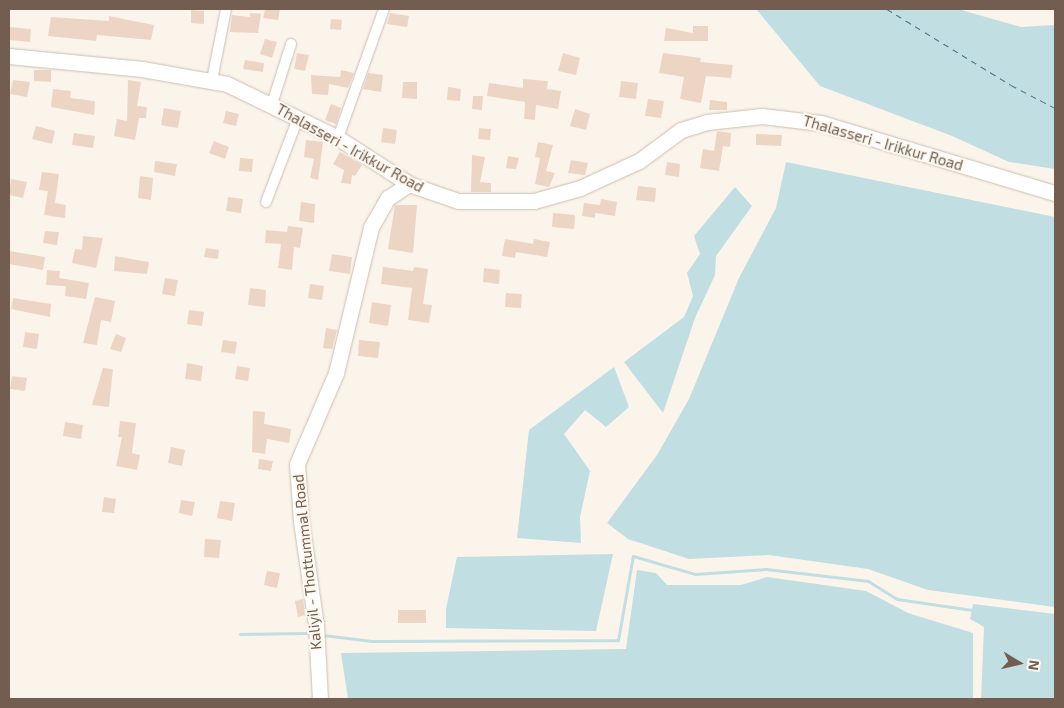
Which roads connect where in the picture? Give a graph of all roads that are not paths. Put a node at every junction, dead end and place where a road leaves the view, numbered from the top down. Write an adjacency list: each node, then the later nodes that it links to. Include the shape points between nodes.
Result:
1 (226, 9): 5 (street)
2 (384, 9): 8 (street)
3 (291, 44): 6 (street)
4 (9, 56): 5 (main road, Thalasseri - Irikkur Road, via 142,69)
5 (212, 80): 6 (main road, Thalasseri - Irikkur Road)
6 (272, 104): 7 (main road, Thalasseri - Irikkur Road)
7 (298, 118): 8 (main road, Thalasseri - Irikkur Road); 11 (street)
8 (338, 138): 9 (main road, Thalasseri - Irikkur Road)
9 (409, 184): 10 (main road, Thalasseri - Irikkur Road, via 458,201 534,201 580,188 618,172 682,130 707,122 762,116 821,123); 12 (main road, Kaliyil - Thottummal Road, via 388,198 371,227 336,373 297,464 301,521 316,625)
10 (1055, 193)
11 (266, 202)
12 (321, 699)

